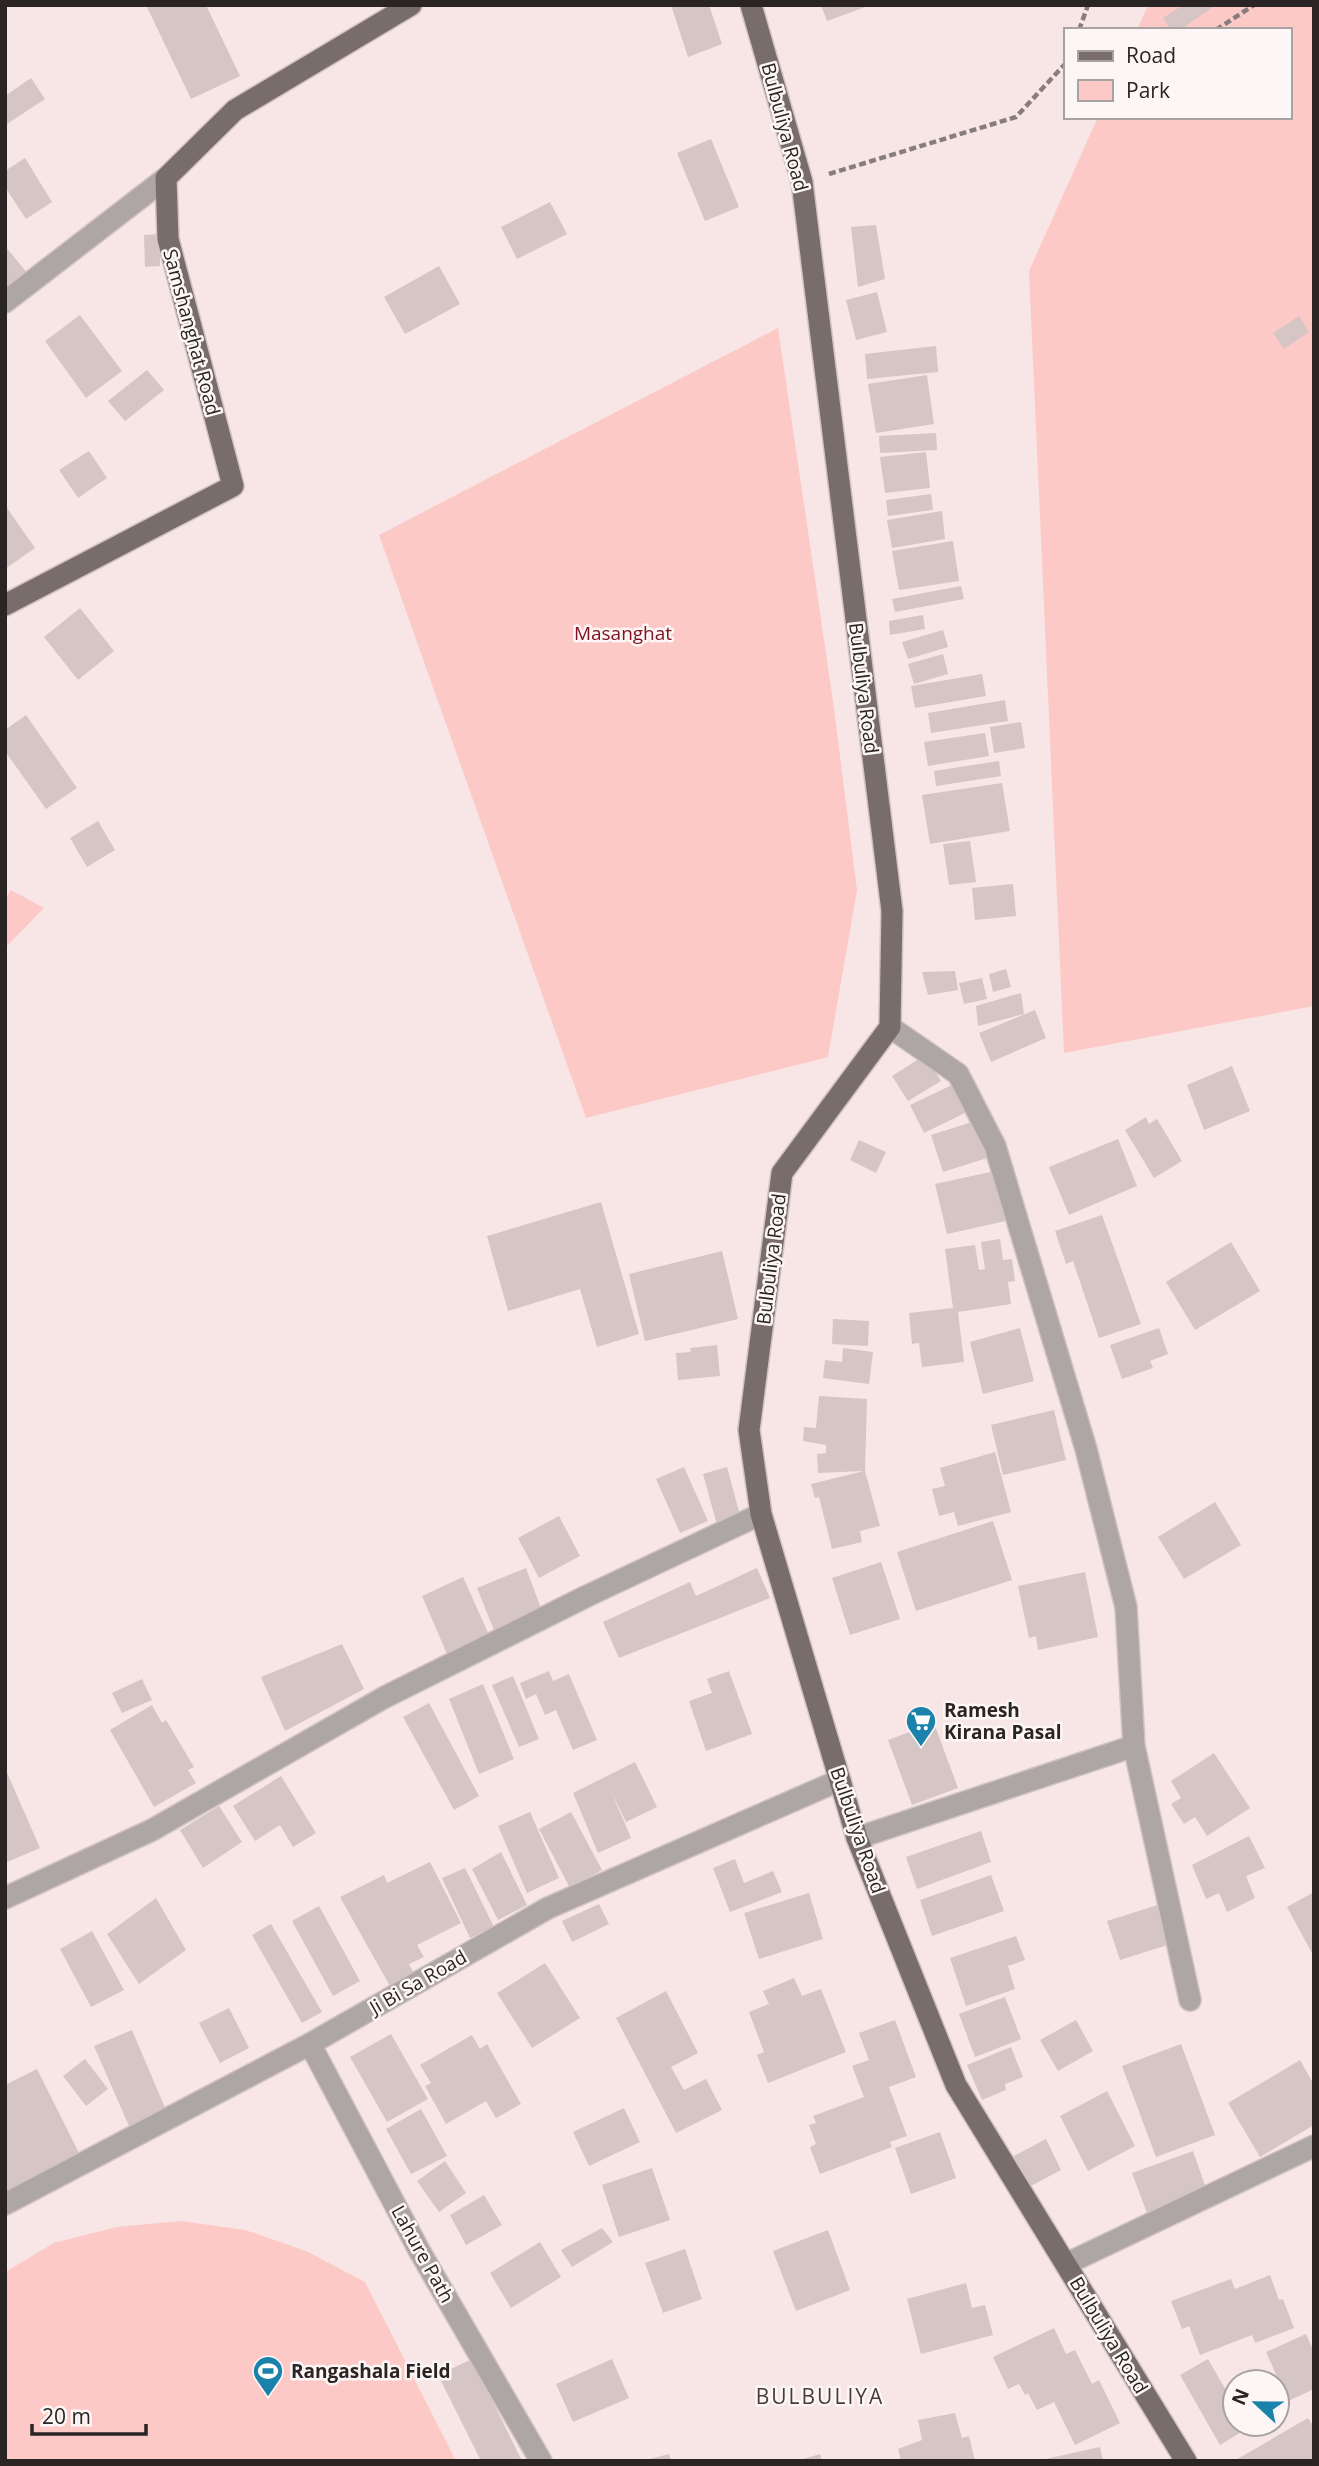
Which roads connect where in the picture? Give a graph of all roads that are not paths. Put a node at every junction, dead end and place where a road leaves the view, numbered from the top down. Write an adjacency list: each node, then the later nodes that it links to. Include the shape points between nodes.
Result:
1 (411, 5): 3 (main road, via 235,110)
2 (751, 5): 6 (main road, Bulbuliya Road, via 802,182 892,911)
3 (166, 178): 4 (street); 5 (main road, Samshanghat Road, via 168,239 233,486)
4 (5, 302)
5 (5, 605)
6 (890, 1027): 7 (main road, Bulbuliya Road, via 782,1173 749,1430); 8 (street, via 958,1074 995,1146 1086,1449 1126,1608)
7 (761, 1514): 9 (main road, Bulbuliya Road); 11 (street, via 385,1697 152,1830)
8 (1134, 1746): 10 (street); 12 (street)
9 (840, 1780): 10 (main road, Bulbuliya Road); 13 (street, Ji Bi Sa Road, via 548,1908)
10 (857, 1838): 16 (main road, Bulbuliya Road, via 956,2085)
11 (5, 1898)
12 (1190, 2000)
13 (310, 2044): 15 (street, Ji Bi Sa Road); 17 (street, Lahure Path, via 420,2252)
14 (1314, 2146): 16 (street)
15 (5, 2204)
16 (1066, 2264): 18 (main road, Bulbuliya Road)
17 (541, 2461)
18 (1186, 2461)

